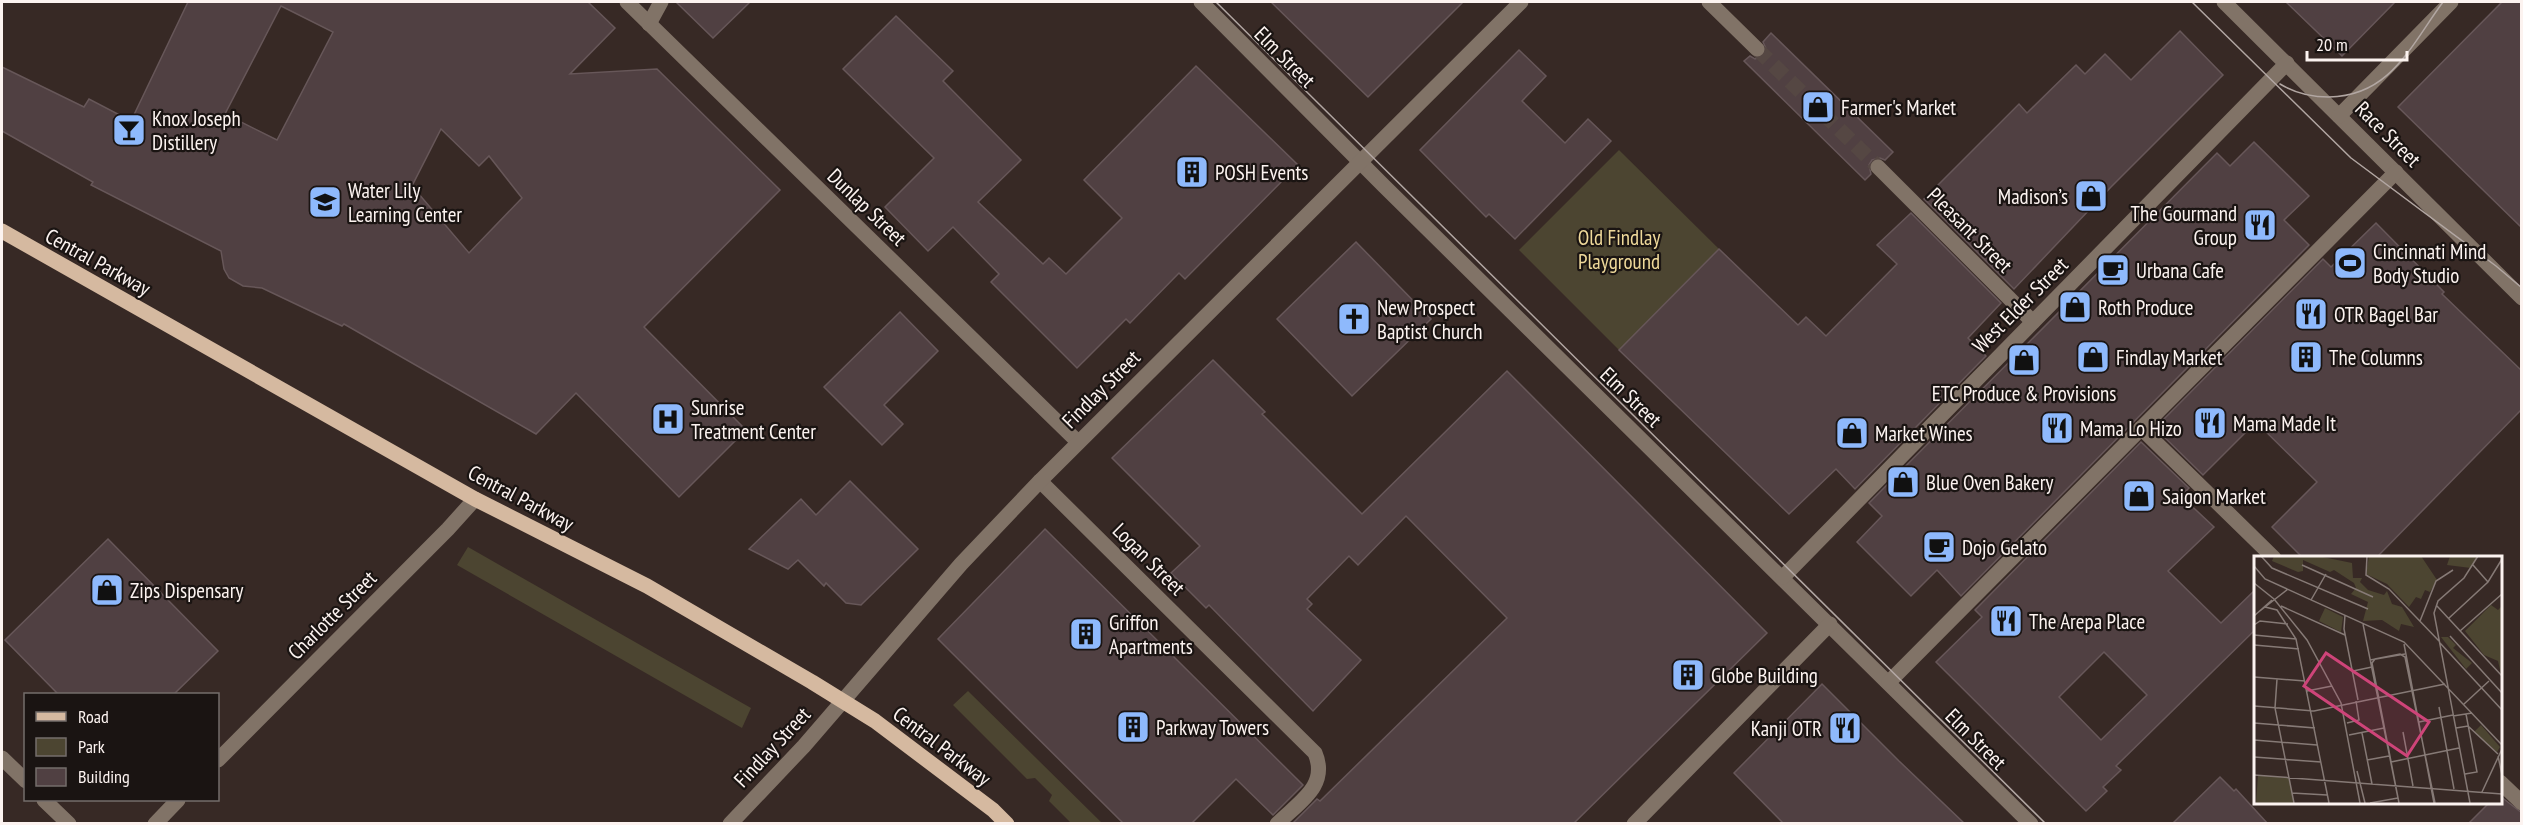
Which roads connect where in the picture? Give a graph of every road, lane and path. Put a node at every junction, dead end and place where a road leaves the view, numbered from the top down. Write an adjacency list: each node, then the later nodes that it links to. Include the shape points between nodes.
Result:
1 (627, 2): 8 (street, Dunlap Street)
2 (661, 2): 8 (street)
3 (1201, 2): 12 (street, Elm Street)
4 (1521, 2): 12 (street, Findlay Street)
5 (1709, 2): 9 (street)
6 (2224, 2): 10 (street, Race Street)
7 (2451, 2): 11 (street)
8 (649, 24): 19 (street, Dunlap Street)
9 (1757, 49)
10 (2287, 63): 11 (street, Race Street); 17 (street, West Elder Street)
11 (2340, 116): 14 (street, Race Street)
12 (1360, 162): 19 (street, Findlay Street); 23 (street, Elm Street)
13 (1878, 167): 17 (street, Pleasant Street)
14 (2396, 172): 16 (street, Race Street); 18 (street)
15 (2, 231): 21 (main road, Central Parkway)
16 (2522, 298)
17 (2033, 322): 23 (street, West Elder Street)
18 (2141, 428): 22 (street); 25 (street)
19 (1078, 442): 20 (street, Findlay Street)
20 (1040, 481): 26 (street, Findlay Street, via 961,564); 38 (street, Logan Street, via 1315,753 1320,777)
21 (475, 499): 26 (main road, Central Parkway, via 647,586); 28 (street, Charlotte Street)
22 (2272, 556)
23 (1783, 577): 24 (street, Elm Street)
24 (1830, 624): 25 (street, Elm Street); 39 (street)
25 (1889, 682): 40 (street, Elm Street)
26 (842, 701): 36 (street, Findlay Street); 37 (main road, Central Parkway, via 875,721)
27 (2, 758): 29 (street)
28 (219, 759)
29 (24, 779)
30 (2502, 784): 33 (street)
31 (45, 801): 34 (street)
32 (177, 801): 35 (street)
33 (2522, 803)
34 (69, 824)
35 (155, 824)
36 (730, 824)
37 (1007, 824)
38 (1277, 824)
39 (1635, 824)
40 (2031, 824)

